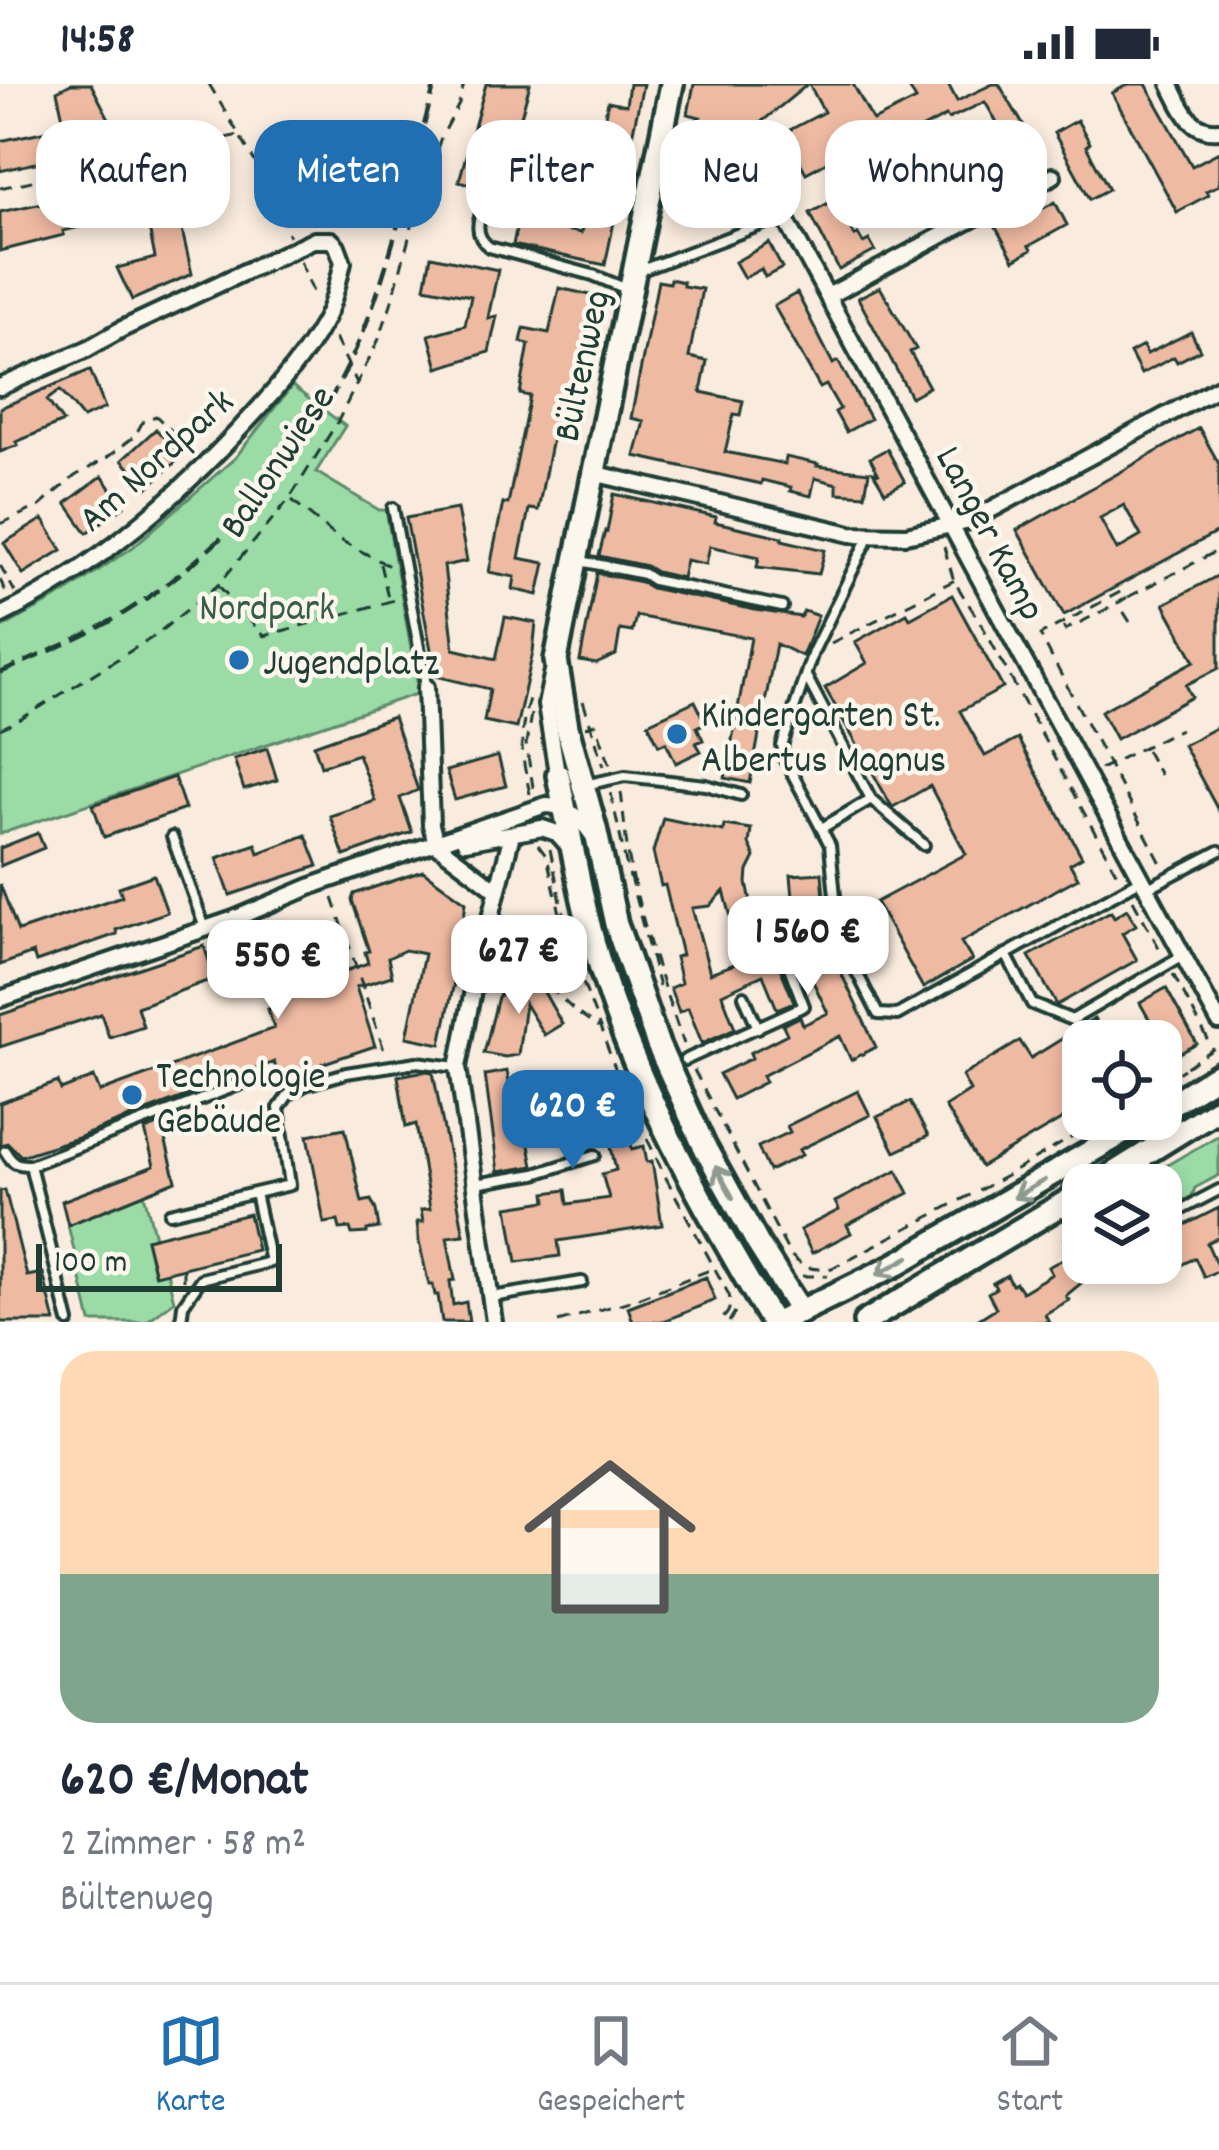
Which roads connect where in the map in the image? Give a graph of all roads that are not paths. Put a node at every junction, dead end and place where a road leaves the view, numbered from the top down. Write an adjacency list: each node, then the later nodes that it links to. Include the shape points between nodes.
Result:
1 (672, 84): 8 (main road, Bültenweg)
2 (1170, 84): 3 (street, via 1191,122)
3 (1219, 130)
4 (1053, 176): 9 (street)
5 (478, 228): 8 (lane, via 489,247)
6 (756, 228): 8 (lane, Langer Kamp)
7 (791, 228): 9 (street, Langer Kamp)
8 (632, 282): 12 (main road, Bültenweg)
9 (828, 296): 14 (street, Langer Kamp)
10 (0, 387): 18 (street, Am Nordpark, via 294,247 322,238 341,254 325,320 207,465 121,540)
11 (1219, 387): 14 (street)
12 (593, 473): 15 (street); 16 (main road, Bültenweg)
13 (393, 508): 20 (lane)
14 (952, 526): 15 (street); 34 (street, Langer Kamp)
15 (870, 535): 19 (lane)
16 (575, 560): 17 (lane); 21 (main road, Bültenweg, via 556,660)
17 (782, 607)
18 (0, 616)
19 (805, 675): 23 (lane); 26 (lane, via 782,746)
20 (426, 687): 29 (street)
21 (573, 775): 22 (lane, via 667,779); 24 (main road, Bültenweg); 31 (main road)
22 (741, 795)
23 (872, 799): 26 (lane); 30 (lane)
24 (562, 810): 25 (street); 29 (street); 31 (street, via 591,832); 33 (main road, Bültenweg)
25 (542, 828): 27 (street); 33 (street)
26 (822, 828): 37 (lane, via 839,937 878,1014 897,1015)
27 (512, 834): 29 (street); 35 (street)
28 (172, 837): 36 (lane)
29 (436, 844): 35 (street); 36 (street)
30 (923, 845)
31 (600, 851): 63 (main road, one-way to 31, via 675,1088 616,924)
32 (1219, 851): 34 (lane)
33 (574, 852): 67 (main road, Bültenweg, via 601,969 633,1055 686,1168)
34 (1144, 884): 37 (lane); 38 (street, Langer Kamp)
35 (497, 890): 45 (street)
36 (205, 929): 41 (street)
37 (1006, 954): 38 (lane, via 1032,1004 1072,1020)
38 (1175, 960): 42 (street, Langer Kamp)
39 (787, 962): 43 (lane, via 804,1006)
40 (745, 996): 43 (lane)
41 (0, 999)
42 (1219, 1022)
43 (758, 1028): 44 (lane)
44 (685, 1060)
45 (458, 1067): 55 (street); 57 (lane, via 390,1066 288,1095 279,1108 290,1185)
46 (1219, 1074): 48 (main road)
47 (257, 1078): 54 (lane)
48 (1182, 1098)
49 (1219, 1108): 53 (main road)
50 (1111, 1140): 63 (main road, one-way to 63)
51 (5, 1151): 54 (lane, via 18,1166)
52 (595, 1155): 55 (lane)
53 (1129, 1164)
54 (30, 1165): 64 (lane)
55 (474, 1184): 62 (street)
56 (1219, 1190): 59 (lane)
57 (255, 1192): 60 (lane); 65 (lane, via 270,1262 202,1279 183,1305)
58 (1062, 1205): 68 (main road)
59 (1182, 1210)
60 (170, 1213)
61 (582, 1282): 62 (lane)
62 (491, 1298): 66 (street)
63 (804, 1317): 67 (main road)
64 (69, 1322)
65 (182, 1322)
66 (494, 1322)
67 (775, 1322)
68 (865, 1322)

